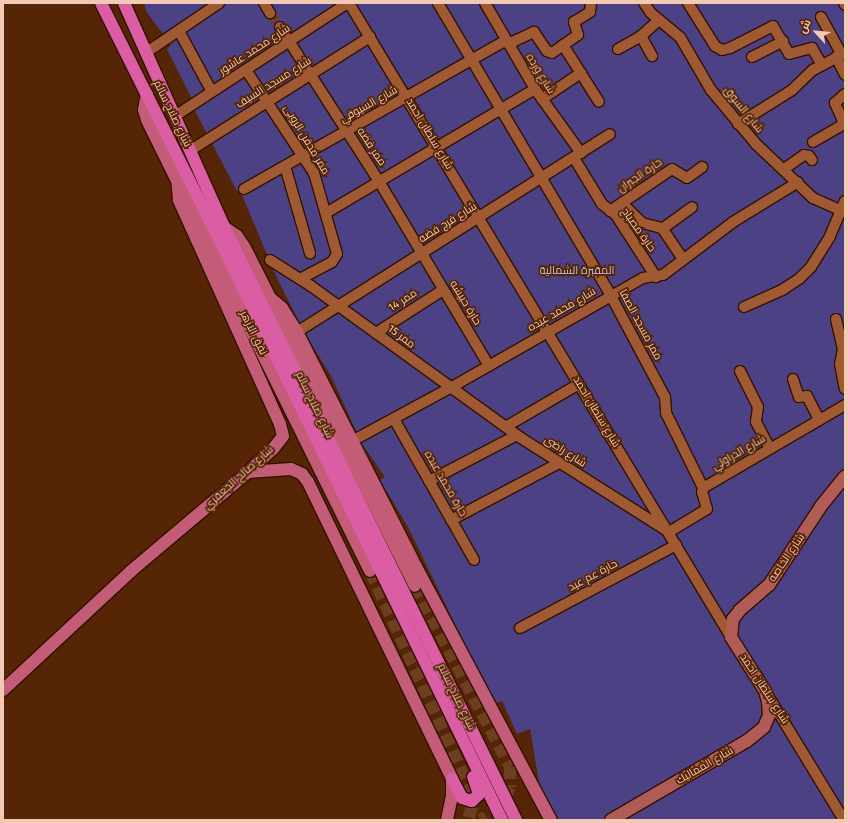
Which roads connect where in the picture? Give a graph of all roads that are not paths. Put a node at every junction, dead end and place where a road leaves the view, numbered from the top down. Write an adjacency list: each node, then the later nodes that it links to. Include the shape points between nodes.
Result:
1 (101, 3): 35 (highway, شارع صلاح سالم)
2 (124, 3): 23 (highway, شارع صلاح سالم)
3 (218, 3): 15 (street)
4 (264, 3): 11 (street)
5 (349, 3): 17 (street, شارع سلطان احمد); 20 (street, شارع محمد عاشور)
6 (438, 3): 27 (street, ممر مسجد الصفا)
7 (485, 3): 19 (street, شارع ورده)
8 (591, 3): 21 (street, via 590,12 574,22 578,35)
9 (644, 3): 13 (street, شارع السوق)
10 (688, 3): 18 (street, via 710,40 722,50 771,26 776,28)
11 (270, 13)
12 (821, 17): 24 (street)
13 (659, 20): 16 (street); 43 (street, شارع السوق, via 680,37 708,84)
14 (280, 27): 20 (street, ممر فضه)
15 (179, 31): 23 (street); 34 (street)
16 (641, 36): 22 (street); 25 (street)
17 (370, 37): 31 (street, شارع مسجد السيف); 37 (street, شارع سلطان احمد)
18 (783, 41): 26 (street); 28 (street, via 791,55 812,48)
19 (507, 42): 21 (street, شارع السيوفي, via 534,32 548,52 552,53); 27 (street, شارع السيوفي); 33 (street, شارع ورده)
20 (290, 43): 29 (street, شارع محمد عاشور); 31 (street, ممر فضه)
21 (564, 45): 30 (street)
22 (618, 49)
23 (147, 52): 42 (highway, شارع صلاح سالم)
24 (841, 55): 28 (street); 32 (street)
25 (652, 56)
26 (752, 57)
27 (472, 59): 37 (street, شارع السيوفي); 41 (street, ممر مسجد الصفا)
28 (822, 65): 43 (street, via 792,90)
29 (246, 70): 34 (street, شارع محمد عاشور); 39 (street, ممر مدفن الروبى)
30 (581, 73): 38 (street); 40 (street)
31 (310, 75): 39 (street, شارع مسجد السيف); 44 (street, ممر فضه)
32 (845, 75)
33 (535, 89): 38 (street, شارع ورده); 41 (street)
34 (212, 92): 42 (street, شارع محمد عاشور)
35 (147, 94): 55 (main road, نفق الازهر, via 145,116); 111 (highway, شارع صلاح سالم)
36 (845, 94): 46 (street, via 835,103 843,121 842,125)
37 (407, 98): 44 (street, شارع السيوفي); 47 (street, شارع سلطان احمد)
38 (542, 99): 50 (street, شارع ورده)
39 (268, 101): 48 (street, شارع مسجد السيف); 49 (street, ممر مدفن الروبى)
40 (599, 102)
41 (502, 109): 47 (street); 56 (street, ممر مسجد الصفا)
42 (175, 116): 48 (highway, شارع صلاح سالم)
43 (738, 124): 54 (street, شارع السوق)
44 (346, 132): 49 (street, شارع السيوفي); 58 (street, ممر فضه)
45 (610, 134): 50 (street, شارع فرج فضه)
46 (813, 142)
47 (438, 148): 58 (street); 65 (street, شارع سلطان احمد)
48 (191, 150): 66 (highway, شارع صلاح سالم)
49 (302, 156): 52 (street, شارع السيوفي); 64 (street, ممر مدفن الروبى, via 314,174)
50 (577, 156): 56 (street, شارع فرج فضه); 63 (street, حارة مصباح, via 602,204)
51 (812, 160): 54 (street, via 804,155)
52 (285, 166): 59 (street, شارع السيوفي); 68 (street)
53 (702, 167): 60 (street, حارة الجبران, via 687,178 672,169)
54 (784, 169): 57 (street, شارع السوق)
55 (178, 178): 97 (main road, شارع صالح الجعفري, via 179,200 282,430 280,441); 105 (main road, نفق الازهر)
56 (542, 178): 65 (street, شارع فرج فضه); 75 (street, ممر مسجد الصفا)
57 (798, 182): 62 (street, شارع السوق, via 818,202); 70 (street, شارع محمد عبده, via 733,222)
58 (380, 183): 64 (street); 69 (street, ممر فضه)
59 (244, 189)
60 (622, 203): 63 (street, حارة الجبران); 67 (street, via 642,223)
61 (692, 207): 67 (street)
62 (843, 207): 78 (street, via 830,236 803,275 782,290)
63 (610, 211): 72 (street, حارة مصباح, via 616,215)
64 (326, 214): 73 (street, ممر مدفن الروبى, via 336,257)
65 (479, 217): 69 (street, شارع فرج فضه); 81 (street, شارع سلطان احمد)
66 (224, 227): 76 (main road, via 242,241); 115 (highway, شارع صلاح سالم)
67 (662, 229): 70 (street)
68 (310, 253)
69 (421, 254): 74 (street, حارة حبيشه); 77 (street, شارع فرج فضه)
70 (683, 259): 72 (street, شارع محمد عبده, via 663,275)
71 (270, 260): 73 (street, ممر 15)
72 (656, 276): 75 (street, شارع محمد عبده, via 643,278)
73 (300, 279): 77 (street, ممر 15)
74 (443, 290): 82 (street, ممر 14); 83 (street, حارة حبيشه)
75 (611, 296): 81 (street, شارع محمد عبده); 100 (street, ممر مسجد الصفا, via 665,397 666,413)
76 (269, 297): 80 (main road, via 282,308); 106 (main road)
77 (338, 306): 80 (street, شارع فرج فضه); 82 (street, ممر 15)
78 (744, 307)
79 (836, 319): 88 (street, via 843,349 840,364)
80 (297, 332): 94 (main road)
81 (548, 332): 83 (street, شارع محمد عبده); 86 (street, شارع سلطان احمد)
82 (376, 333): 87 (street, ممر 15)
83 (489, 366): 87 (street, شارع محمد عبده)
84 (740, 371): 95 (street, via 758,407 756,422)
85 (793, 379): 91 (street, via 799,396 807,396)
86 (579, 384): 92 (street); 102 (street, شارع سلطان احمد)
87 (450, 388): 90 (street, شارع محمد عبده); 92 (street, شارع راضى)
88 (845, 389)
89 (845, 405): 91 (street, شارع الدراولي)
90 (394, 419): 94 (street, شارع محمد عبده); 99 (street, حارة محمد عبده)
91 (819, 420): 95 (street, شارع الدراولي)
92 (507, 426): 93 (street, شارع راضى)
93 (517, 435): 96 (street, شارع راضى); 99 (street)
94 (352, 441): 116 (main road, via 454,641)
95 (770, 448): 100 (street, شارع الدراولي)
96 (560, 463): 101 (street); 102 (street, شارع راضى)
97 (248, 472): 109 (main road, شارع صالح الجعفري, via 132,571); 112 (main road, via 290,469 302,474 308,482)
98 (845, 476): 108 (street, شارع الخاصه, via 769,585 736,614 731,625)
99 (429, 481): 101 (street, حارة محمد عبده)
100 (703, 488): 102 (street, via 707,509)
101 (451, 520): 104 (street, حارة محمد عبده)
102 (669, 532): 103 (street, شارع سلطان احمد)
103 (676, 545): 107 (street, حارة عم عيد); 108 (street, شارع سلطان احمد)
104 (474, 560)
105 (370, 571)
106 (414, 586)
107 (520, 628)
108 (731, 637): 110 (street, شارع سلطان احمد)
109 (3, 690)
110 (765, 691): 117 (street, شارع المماليك, via 769,715 764,726 754,737); 118 (street, شارع سلطان احمد)
111 (456, 728): 112 (highway, via 459,748 478,788 477,797 472,800 462,798); 114 (highway, شارع صلاح سالم)
112 (452, 780): 113 (main road)
113 (447, 820)
114 (502, 820)
115 (516, 820)
116 (551, 820)
117 (611, 820)
118 (844, 820)

